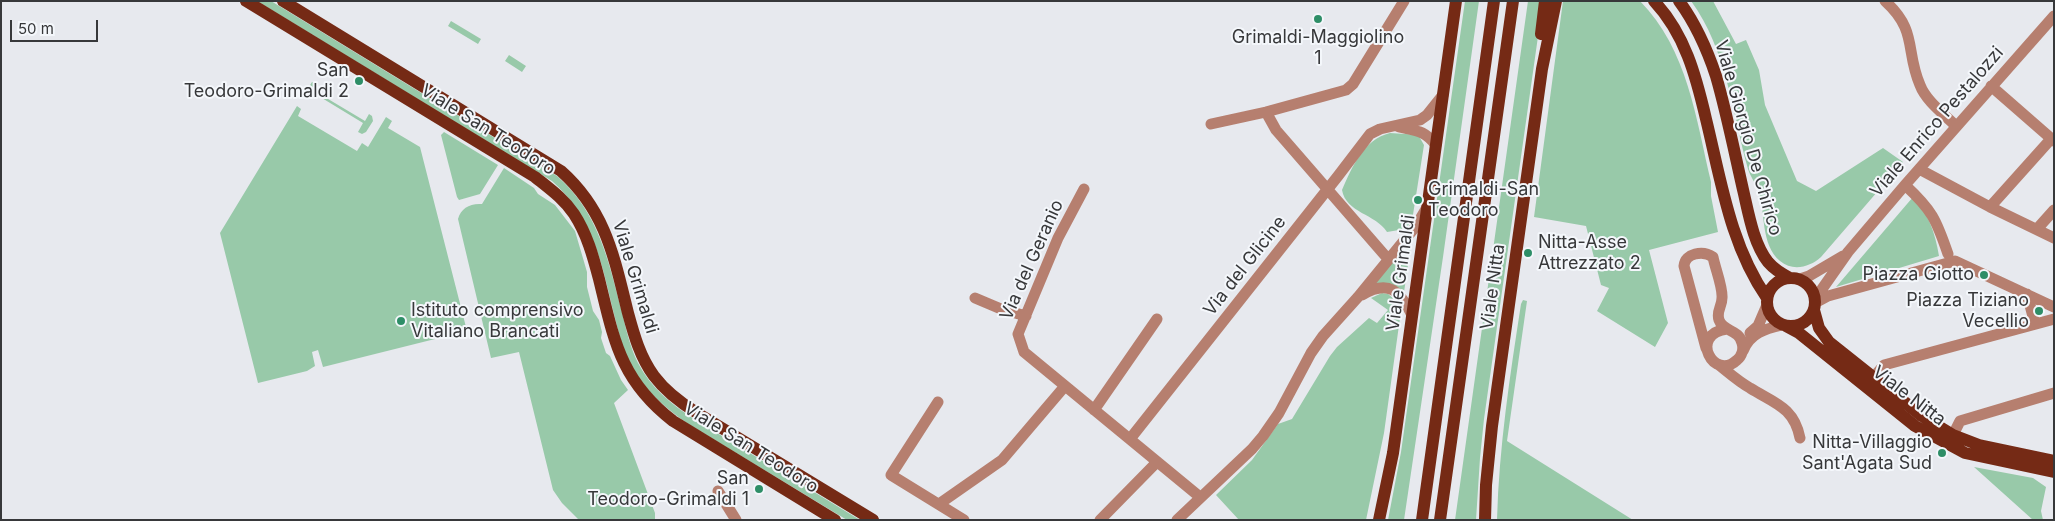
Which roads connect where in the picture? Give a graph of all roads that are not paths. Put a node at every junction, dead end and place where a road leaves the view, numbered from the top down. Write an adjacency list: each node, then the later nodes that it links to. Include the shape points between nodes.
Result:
1 (246, 1): 68 (main road, Viale San Teodoro, via 535,177 556,193 584,231 617,349 629,375 650,402 673,421)
2 (283, 1): 69 (main road, Viale Grimaldi, via 561,171 587,197 604,227 637,344 659,382 677,400 697,413)
3 (1404, 1): 16 (street, via 1353,84 1346,90)
4 (1456, 1): 15 (main road, Viale Grimaldi)
5 (1494, 1): 74 (main road)
6 (1512, 1): 75 (main road)
7 (1545, 1): 13 (main road, via 1539,44)
8 (1556, 1): 13 (main road, Viale Nitta)
9 (1654, 1): 38 (main road, via 1690,59 1732,228 1750,273)
10 (1679, 1): 34 (main road, Viale Giorgio De Chirico, via 1701,35 1716,77 1757,241 1768,263 1777,271)
11 (1885, 1): 19 (street, via 1904,23 1916,76 1924,92)
12 (2054, 16): 14 (street, Viale Enrico Pestalozzi)
13 (1542, 69): 76 (main road, Viale Nitta, via 1492,426)
14 (1991, 86): 19 (street, Viale Enrico Pestalozzi); 20 (street)
15 (1443, 95): 18 (street, Via del Glicine, via 1420,120); 21 (main road, Viale Grimaldi)
16 (1266, 112): 17 (street); 25 (street, via 1276,130)
17 (1210, 124)
18 (1394, 126): 21 (street, via 1423,132); 25 (street, Via del Glicine, via 1380,129 1365,138)
19 (1956, 126): 22 (street, Viale Enrico Pestalozzi)
20 (2052, 140): 27 (street)
21 (1436, 145): 26 (main road, Viale Grimaldi)
22 (1919, 169): 23 (street, Viale Enrico Pestalozzi); 27 (street)
23 (1905, 185): 31 (street, Viale Enrico Pestalozzi); 32 (street, via 1925,204 1938,223)
24 (1084, 189): 42 (street, Via del Geranio, via 1058,238)
25 (1328, 190): 33 (street); 59 (street, Via del Glicine)
26 (1428, 206): 33 (street); 41 (main road, Viale Grimaldi)
27 (1990, 207): 29 (street)
28 (2054, 210): 29 (street)
29 (2036, 229): 30 (street)
30 (2054, 238)
31 (1848, 252): 34 (street, via 1809,276); 39 (street)
32 (1951, 257): 35 (street); 39 (street, via 1828,296)
33 (1388, 259): 36 (street)
34 (1795, 278): 38 (main road, via 1775,284); 39 (main road, via 1809,286)
35 (2027, 294): 40 (street); 45 (street)
36 (1358, 297): 41 (street, via 1375,288 1394,290 1404,299); 65 (street, via 1319,341 1263,436)
37 (975, 298): 42 (street, via 1001,310)
38 (1767, 302): 46 (main road, via 1773,318); 48 (street, via 1758,326 1752,332)
39 (1815, 304): 46 (main road, via 1807,320 1801,324); 52 (main road, via 1819,328)
40 (2054, 307)
41 (1412, 315): 73 (main road, Viale Grimaldi, via 1393,453)
42 (1026, 316): 53 (street, Via del Geranio, via 1018,334 1024,352)
43 (1158, 319): 57 (street)
44 (2054, 319): 45 (street)
45 (2032, 324): 52 (street, via 1884,365)
46 (1784, 325): 50 (street, via 1757,333 1749,339); 52 (main road, Viale Nitta)
47 (1727, 329): 48 (street); 49 (street, via 1712,334); 49 (street, via 1722,326 1717,312 1722,299 1713,257 1702,253 1687,256 1684,266)
48 (1738, 335): 50 (street, via 1743,344)
49 (1706, 348): 51 (street, via 1712,361)
50 (1741, 355): 51 (street, via 1727,366); 54 (street, via 1741,375)
51 (1719, 365): 54 (street)
52 (1870, 382): 60 (main road, Viale Nitta, via 1915,426)
53 (1066, 386): 57 (street, Via del Geranio); 66 (street, via 1002,460)
54 (1748, 387): 58 (street, via 1786,409 1798,425)
55 (2054, 393): 60 (street, via 1960,421)
56 (938, 402): 66 (street, via 891,475)
57 (1094, 410): 59 (street, Via del Geranio)
58 (1800, 438)
59 (1130, 439): 62 (street, Via del Geranio)
60 (1951, 440): 61 (main road); 63 (main road, Viale Nitta, via 1974,455)
61 (2054, 461)
62 (1157, 462): 65 (street, Via del Geranio); 71 (street)
63 (2054, 472)
64 (718, 491): 67 (street)
65 (1200, 497): 72 (street)
66 (939, 504): 70 (street)
67 (736, 520)
68 (834, 520)
69 (873, 520)
70 (964, 520)
71 (1100, 520)
72 (1177, 520)
73 (1379, 520)
74 (1422, 520)
75 (1440, 520)
76 (1485, 520)

